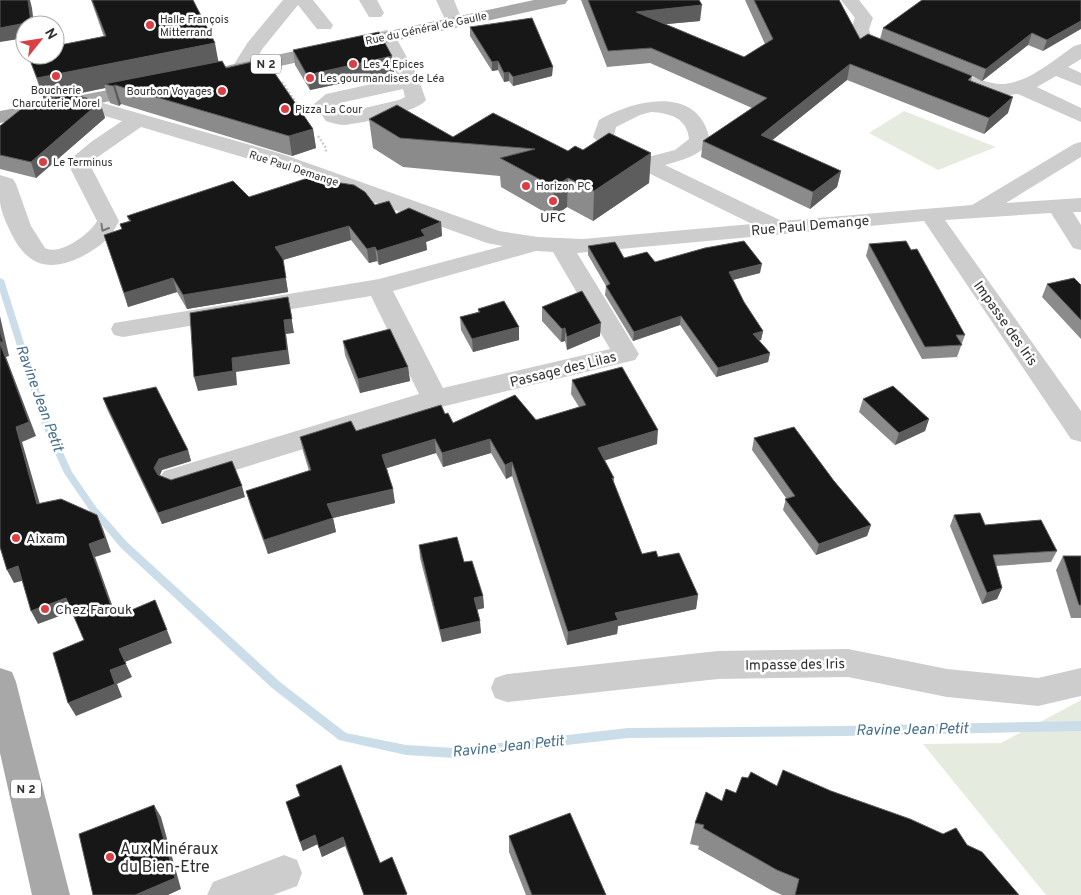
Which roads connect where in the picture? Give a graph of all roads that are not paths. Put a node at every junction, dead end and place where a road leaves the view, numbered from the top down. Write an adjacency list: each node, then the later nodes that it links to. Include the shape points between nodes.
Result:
1 (292, 0): 12 (street, via 254,46)
2 (303, 0): 7 (street)
3 (445, 0): 6 (street)
4 (558, 0): 6 (main road, Rue du Général de Gaulle / N 2)
5 (850, 0): 10 (street, via 864,18 860,29 862,40)
6 (454, 22): 8 (main road, Rue du Général de Gaulle / N 2)
7 (324, 25)
8 (386, 36): 12 (main road, Rue du Général de Gaulle / N 2); 16 (street)
9 (1081, 50): 11 (street)
10 (917, 62)
11 (1053, 68): 15 (street); 18 (street)
12 (241, 69): 14 (main road, Rue du Général de Gaulle / N 2)
13 (945, 74): 18 (street, via 982,89)
14 (212, 75)
15 (1081, 80)
16 (409, 82)
17 (163, 85): 19 (main road)
18 (1022, 88): 20 (street)
19 (78, 102): 21 (main road); 22 (street, Rue Paul Demange)
20 (1081, 116)
21 (0, 117)
22 (138, 120): 25 (street, one-way to 25, via 78,162 108,221 101,235 69,253 48,258 31,250 11,207 5,184); 32 (street, Rue Paul Demange, via 274,159 495,238)
23 (1081, 148): 28 (street)
24 (648, 163): 30 (street)
25 (0, 182)
26 (1057, 205): 27 (street, Rue Paul Demange); 28 (street, Rue Paul Demange); 31 (street)
27 (1081, 205)
28 (977, 211): 29 (street, Rue Paul Demange)
29 (930, 214): 30 (street, Rue Paul Demange); 36 (street, Impasse des Iris)
30 (779, 228): 32 (street, Rue Paul Demange, via 583,246)
31 (1081, 243)
32 (550, 244): 33 (street, Rue Paul Demange); 35 (street, Passage des Lilas, via 626,354)
33 (379, 287): 34 (street, Rue Paul Demange); 35 (street)
34 (123, 329)
35 (435, 400): 37 (street, Passage des Lilas)
36 (1081, 432)
37 (174, 478)
38 (0, 682): 42 (main road, N 2)
39 (1081, 682): 40 (street, Impasse des Iris, via 1038,692 948,683 848,663 718,665)
40 (507, 688)
41 (284, 873): 43 (street)
42 (52, 895)
43 (226, 895)

